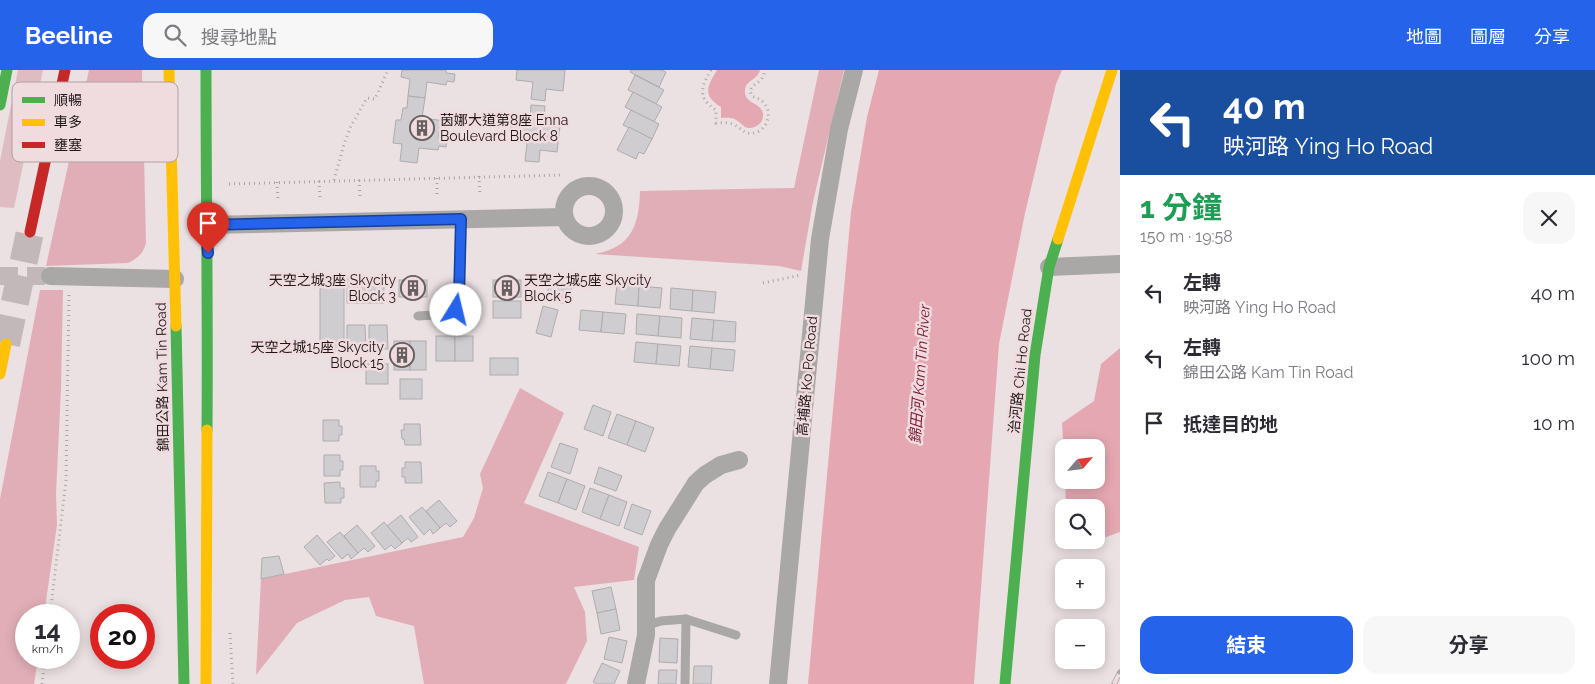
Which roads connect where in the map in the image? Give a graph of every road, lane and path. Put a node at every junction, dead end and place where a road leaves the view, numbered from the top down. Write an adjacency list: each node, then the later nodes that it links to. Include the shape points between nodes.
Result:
1 (7, 70): 8 (main road)
2 (206, 70): 26 (main road)
3 (388, 70): 14 (path, via 375,99 367,98 350,126)
4 (711, 70): 5 (path, via 702,92 707,103 716,110 716,123 730,123 741,131 756,133 767,123 769,115 762,101 752,96 750,91 763,78)
5 (765, 70)
6 (854, 70): 33 (street, 高埔路 Ko Po Road, via 831,170)
7 (1112, 70): 30 (main road, 治河路 Chi Ho Road)
8 (0, 105)
9 (45, 162): 27 (main road)
10 (172, 162): 34 (main road, 錦田公路 Kam Tin Road)
11 (562, 175): 12 (path)
12 (479, 176): 13 (path); 20 (path)
13 (437, 178): 15 (path); 19 (path)
14 (334, 180): 15 (path); 16 (path)
15 (359, 180): 22 (path)
16 (319, 181): 17 (path); 21 (path)
17 (277, 182): 18 (path); 23 (path)
18 (229, 184)
19 (437, 196)
20 (480, 196)
21 (320, 198)
22 (360, 198)
23 (278, 199)
24 (564, 217): 25 (street)
25 (461, 219): 26 (street); 36 (lane, via 456,310 450,314)
26 (200, 229): 48 (main road, via 208,267)
27 (30, 232)
28 (185, 249): 34 (main road)
29 (1120, 264): 30 (street)
30 (1049, 267): 53 (main road, 治河路 Chi Ho Road, via 1035,355)
31 (50, 276): 32 (street)
32 (70, 276): 34 (street); 40 (path, via 66,480)
33 (816, 277): 35 (path, via 806,274); 52 (street, 高埔路 Ko Po Road)
34 (175, 279): 47 (main road, 錦田公路 Kam Tin Road)
35 (763, 283)
36 (418, 316)
37 (6, 344): 38 (main road)
38 (0, 374)
39 (739, 460): 42 (street, via 721,464 696,483 667,528 646,580)
40 (51, 604)
41 (686, 620): 42 (lane, via 661,621); 43 (lane); 51 (lane)
42 (645, 626): 50 (street)
43 (736, 635)
44 (231, 641): 49 (path)
45 (44, 669): 46 (path)
46 (42, 684)
47 (184, 684)
48 (206, 684)
49 (232, 684)
50 (636, 684)
51 (685, 684)
52 (778, 684)
53 (1005, 684)

